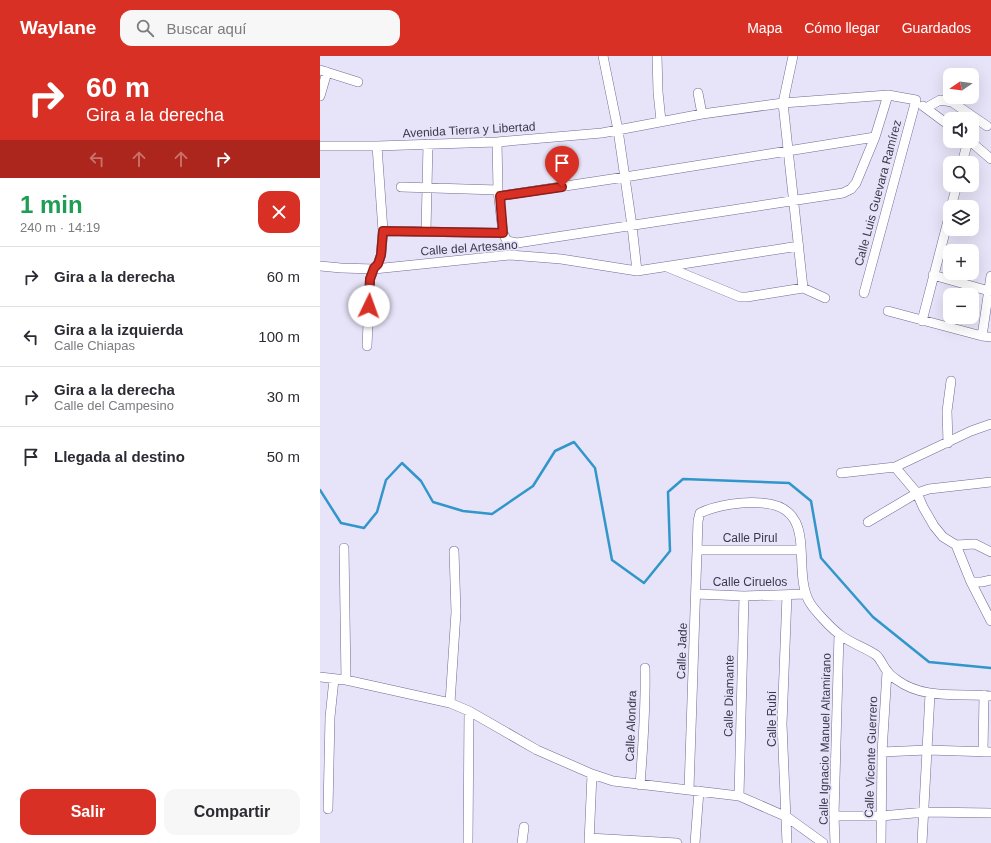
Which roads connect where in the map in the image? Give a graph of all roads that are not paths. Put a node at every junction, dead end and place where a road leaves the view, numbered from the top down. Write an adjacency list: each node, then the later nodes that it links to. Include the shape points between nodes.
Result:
1 (603, 56): 16 (street)
2 (657, 56): 13 (street)
3 (793, 56): 10 (street)
4 (324, 71): 5 (street); 8 (street)
5 (358, 82)
6 (698, 93): 12 (street)
7 (888, 94): 9 (street, Avenida Tierra y Libertad); 10 (street, Avenida Tierra y Libertad); 17 (street)
8 (320, 96)
9 (916, 100): 11 (street); 44 (street, Calle Luis Guevara Ramírez)
10 (783, 103): 12 (street, Avenida Tierra y Libertad); 23 (street)
11 (926, 108): 14 (street); 15 (street, via 940,100 952,102)
12 (702, 114): 13 (street, Avenida Tierra y Libertad)
13 (661, 120): 16 (street, Avenida Tierra y Libertad)
14 (943, 121)
15 (987, 126)
16 (618, 130): 18 (street, Avenida Tierra y Libertad); 25 (street)
17 (875, 137): 23 (street); 29 (street, via 856,183 851,189 843,193)
18 (497, 142): 19 (street, Avenida Tierra y Libertad); 28 (street)
19 (428, 144): 21 (street, Avenida Tierra y Libertad); 27 (street)
20 (320, 146): 21 (street, Avenida Tierra y Libertad)
21 (377, 146): 31 (street)
22 (978, 148): 24 (street)
23 (788, 151): 25 (street); 29 (street)
24 (991, 159)
25 (625, 178): 28 (street); 30 (street)
26 (401, 187): 27 (street)
27 (426, 188): 28 (street); 32 (street)
28 (499, 193): 33 (street)
29 (794, 201): 30 (street); 35 (street)
30 (632, 226): 33 (street, via 516,243 507,241); 39 (street)
31 (383, 231): 32 (street); 38 (street, via 381,255)
32 (426, 231): 33 (street)
33 (503, 233)
34 (944, 236): 40 (street)
35 (799, 246): 37 (street, Calle del Artesano); 42 (street)
36 (320, 266): 38 (street, Calle del Artesano)
37 (667, 267): 39 (street, Calle del Artesano); 42 (street, via 740,297)
38 (374, 268): 39 (street, Calle del Artesano, via 510,255 561,259); 49 (street, via 370,279)
39 (637, 271)
40 (933, 275): 43 (street); 47 (street)
41 (991, 276): 43 (street)
42 (803, 288): 45 (street)
43 (989, 290): 48 (street)
44 (864, 293)
45 (825, 298)
46 (888, 311): 47 (street)
47 (922, 320): 48 (street)
48 (986, 336)
49 (367, 346)
50 (951, 381): 52 (street, via 947,411)
51 (991, 424): 52 (street)
52 (948, 443): 53 (street)
53 (895, 467): 54 (street); 56 (street)
54 (841, 473)
55 (991, 482): 56 (street, via 929,489)
56 (917, 493): 57 (street); 58 (street, via 934,526 943,537)
57 (868, 522)
58 (956, 545): 63 (street, via 975,544); 65 (street)
59 (344, 548): 76 (street)
60 (698, 550): 61 (street, Calle Pirul); 61 (street, Calle Jade, via 700,513 711,508 754,502 780,506 790,513 798,525); 66 (street, Calle Jade)
61 (801, 550): 67 (street)
62 (454, 551): 79 (street, via 456,612)
63 (991, 552)
64 (991, 580): 65 (street)
65 (971, 582): 70 (street)
66 (696, 594): 69 (street, Calle Ciruelos); 86 (street, Calle Jade)
67 (805, 594): 68 (street, Calle Ciruelos); 71 (street, via 811,605)
68 (787, 595): 69 (street, Calle Ciruelos); 94 (street, Calle Rubí, via 782,724)
69 (744, 596): 88 (street, Calle Diamante)
70 (991, 621)
71 (839, 634): 73 (street, via 878,656); 92 (street, Calle Ignacio Manuel Altamirano)
72 (645, 668): 85 (street, Calle Alondra, via 645,726)
73 (887, 672): 77 (street, via 898,681); 82 (street, Calle Vicente Guerrero)
74 (320, 677): 75 (street)
75 (334, 679): 76 (street); 89 (street, via 330,717)
76 (346, 680): 79 (street)
77 (930, 694): 78 (street); 81 (street)
78 (987, 695): 83 (street)
79 (450, 703): 80 (street)
80 (469, 711): 84 (street, via 537,750); 98 (street)
81 (927, 750): 82 (street); 83 (street); 90 (street)
82 (882, 752): 93 (street, Calle Vicente Guerrero)
83 (987, 752)
84 (592, 774): 85 (street, via 613,781); 96 (street)
85 (640, 785): 86 (street)
86 (689, 789): 87 (street)
87 (699, 791): 88 (street); 101 (street)
88 (739, 796): 94 (street)
89 (328, 809)
90 (925, 812): 91 (street); 93 (street); 106 (street)
91 (991, 813)
92 (834, 816): 93 (street); 104 (street, Calle Ignacio Manuel Altamirano)
93 (881, 816): 105 (street, Calle Vicente Guerrero)
94 (787, 817): 102 (street, Calle Rubí); 103 (street)
95 (524, 827): 99 (street)
96 (589, 841): 97 (street)
97 (633, 842): 100 (street)
98 (468, 843)
99 (522, 843)
100 (677, 843)
101 (695, 843)
102 (787, 843)
103 (822, 843)
104 (836, 843)
105 (881, 843)
106 (922, 843)

